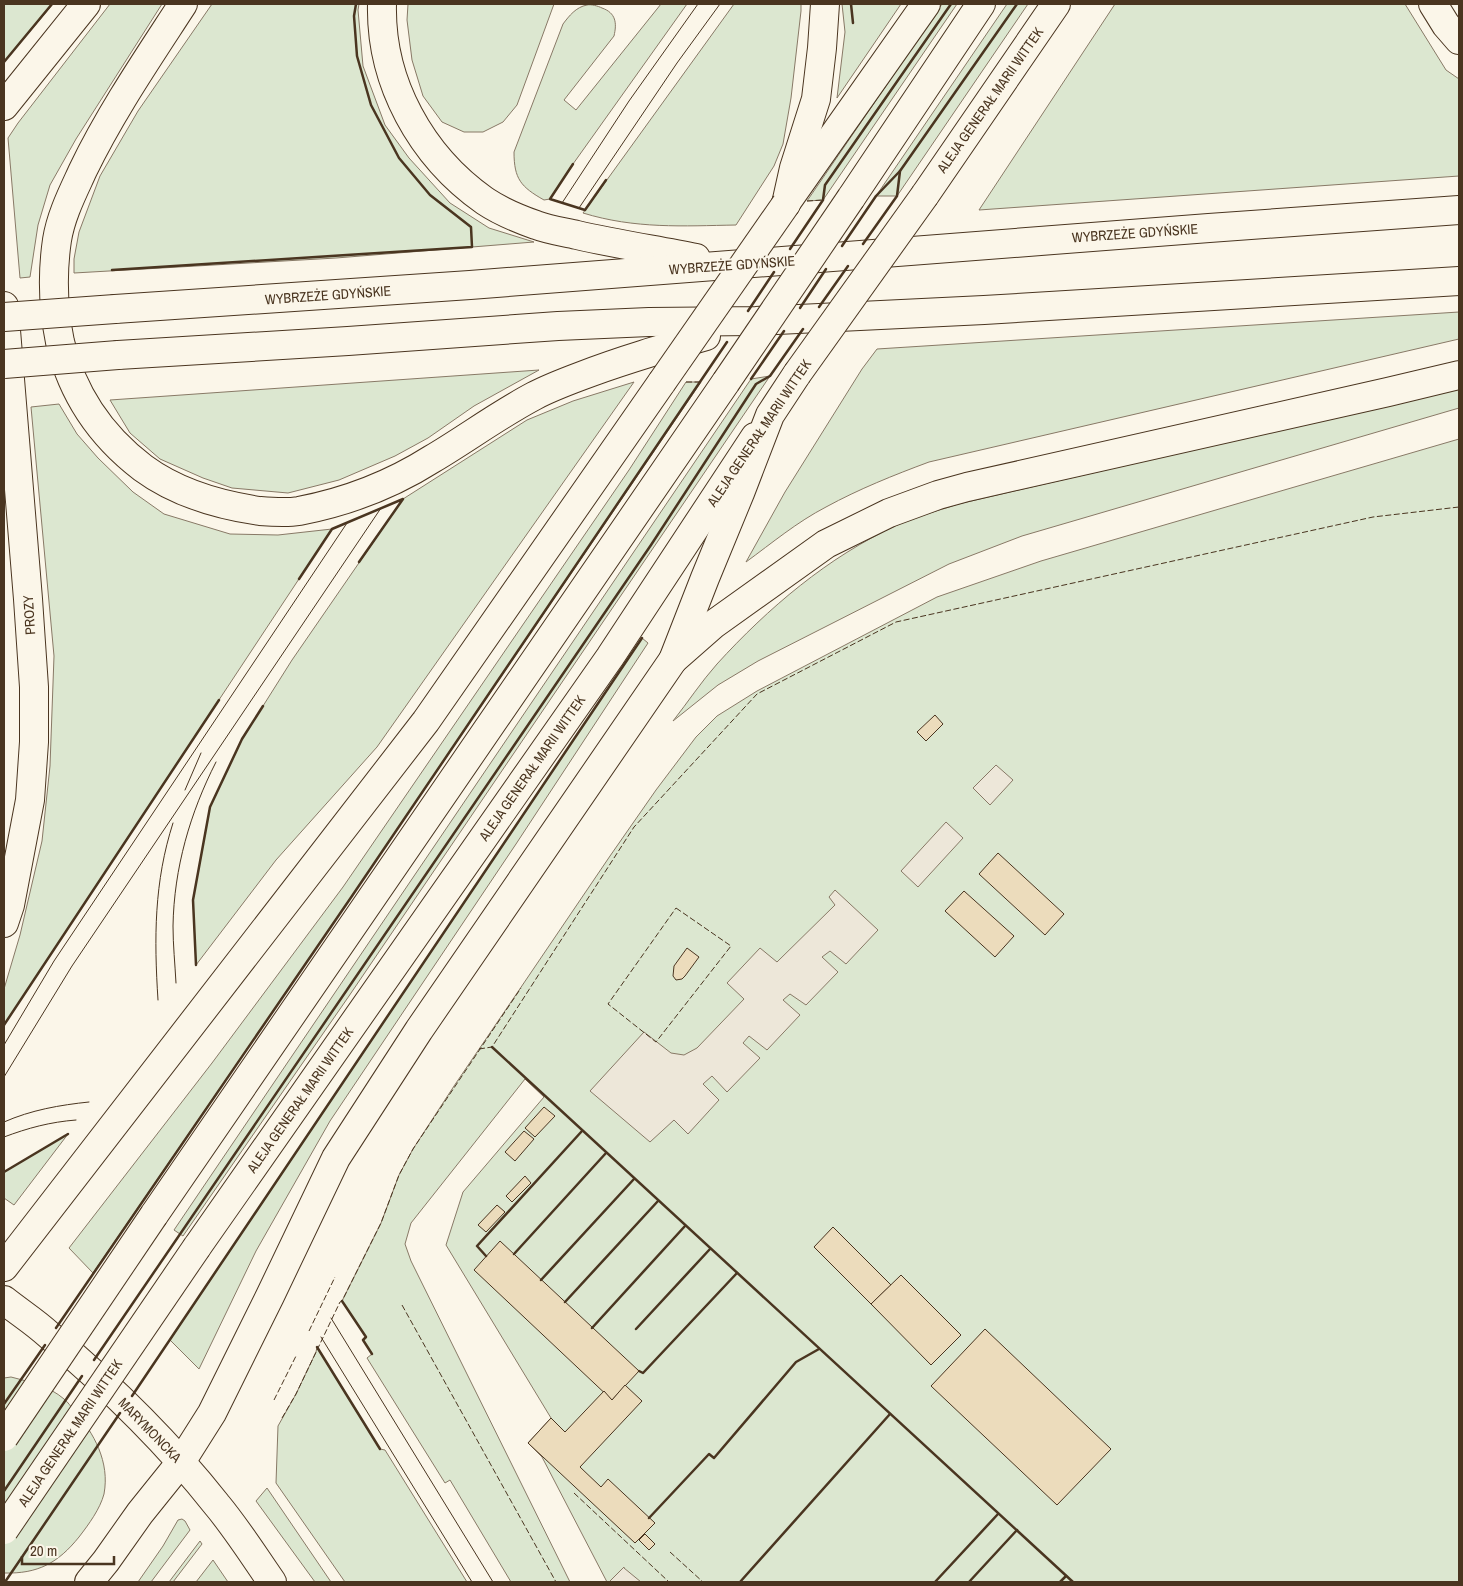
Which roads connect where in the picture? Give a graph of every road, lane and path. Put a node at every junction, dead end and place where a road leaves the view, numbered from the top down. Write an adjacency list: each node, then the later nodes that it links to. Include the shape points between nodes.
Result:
1 (86, 4): 10 (main road)
2 (183, 4): 17 (main road, via 112,116 76,185 58,238 53,287 56,324 64,356 76,388 93,418 130,458 172,486 209,501 267,512 294,512 353,498 432,460 501,415 556,385 621,360)
3 (382, 4): 13 (main road, via 386,55 395,86 409,114 440,161 486,202 538,226)
4 (825, 4): 11 (main road, via 816,100)
5 (926, 4): 11 (main road)
6 (981, 4): 25 (main road, bridge)
7 (1056, 4): 20 (main road, ALEJA GENERAŁ MARII WITTEK, bridge)
8 (1433, 4): 9 (main road)
9 (1459, 40)
10 (8, 101)
11 (786, 204): 23 (main road, bridge, via 426,721)
12 (1459, 210): 13 (main road, WYBRZEŻE GDYŃSKIE)
13 (734, 264): 16 (main road, WYBRZEŻE GDYŃSKIE, bridge)
14 (1459, 280): 17 (main road)
15 (4, 306): 22 (main road, PROZY, via 28,599 34,742 30,800)
16 (4, 317)
17 (756, 321): 18 (main road, bridge, via 558,326)
18 (4, 364)
19 (1459, 375): 21 (main road, via 967,487 912,504 826,544 721,618)
20 (770, 415): 21 (main road); 27 (main road, ALEJA GENERAŁ MARII WITTEK, bridge, via 610,657 197,1247)
21 (673, 660): 26 (main road, via 419,1030 336,1158 215,1407)
22 (4, 923)
23 (4, 1267)
24 (4, 1300): 26 (main road, MARYMONCKA, via 110,1388)
25 (4, 1437)
26 (181, 1462): 28 (main road); 29 (main road, MARYMONCKA, via 218,1505)
27 (4, 1530)
28 (89, 1582)
29 (272, 1582)

